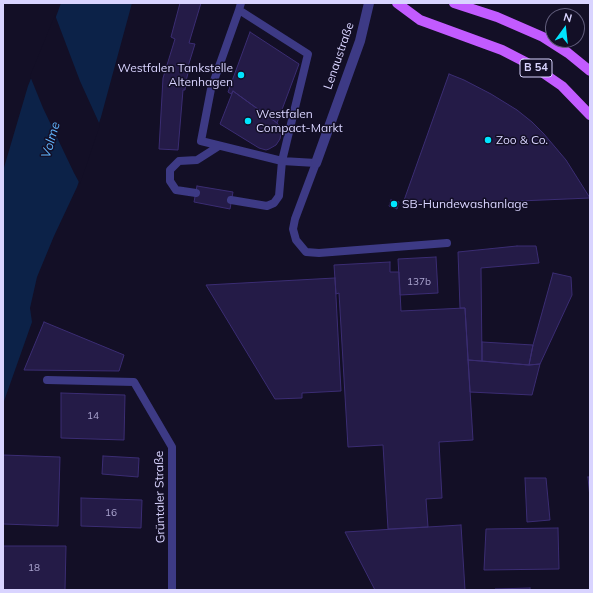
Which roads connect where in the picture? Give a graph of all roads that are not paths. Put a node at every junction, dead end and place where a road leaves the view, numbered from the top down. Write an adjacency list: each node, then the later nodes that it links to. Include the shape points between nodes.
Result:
1 (369, 3): 9 (street, Lenaustraße, via 360,41)
2 (397, 3): 6 (main road, B 54, via 420,20 502,50 533,66 562,86)
3 (454, 3): 5 (main road, B 54, via 497,17 543,37)
4 (240, 6): 7 (lane, via 212,89 201,141); 8 (lane, via 308,54)
5 (590, 71)
6 (590, 115)
7 (219, 146): 8 (lane); 10 (lane, via 197,160 179,161 170,170 170,181 176,190)
8 (282, 161): 9 (lane); 11 (lane, via 279,196 274,203 267,206)
9 (316, 163): 12 (lane, via 293,229 296,240 306,252)
10 (196, 193)
11 (231, 200)
12 (447, 243)
13 (46, 380): 14 (lane, Grüntaler Straße, via 134,382 142,395 172,447)
14 (172, 590)

